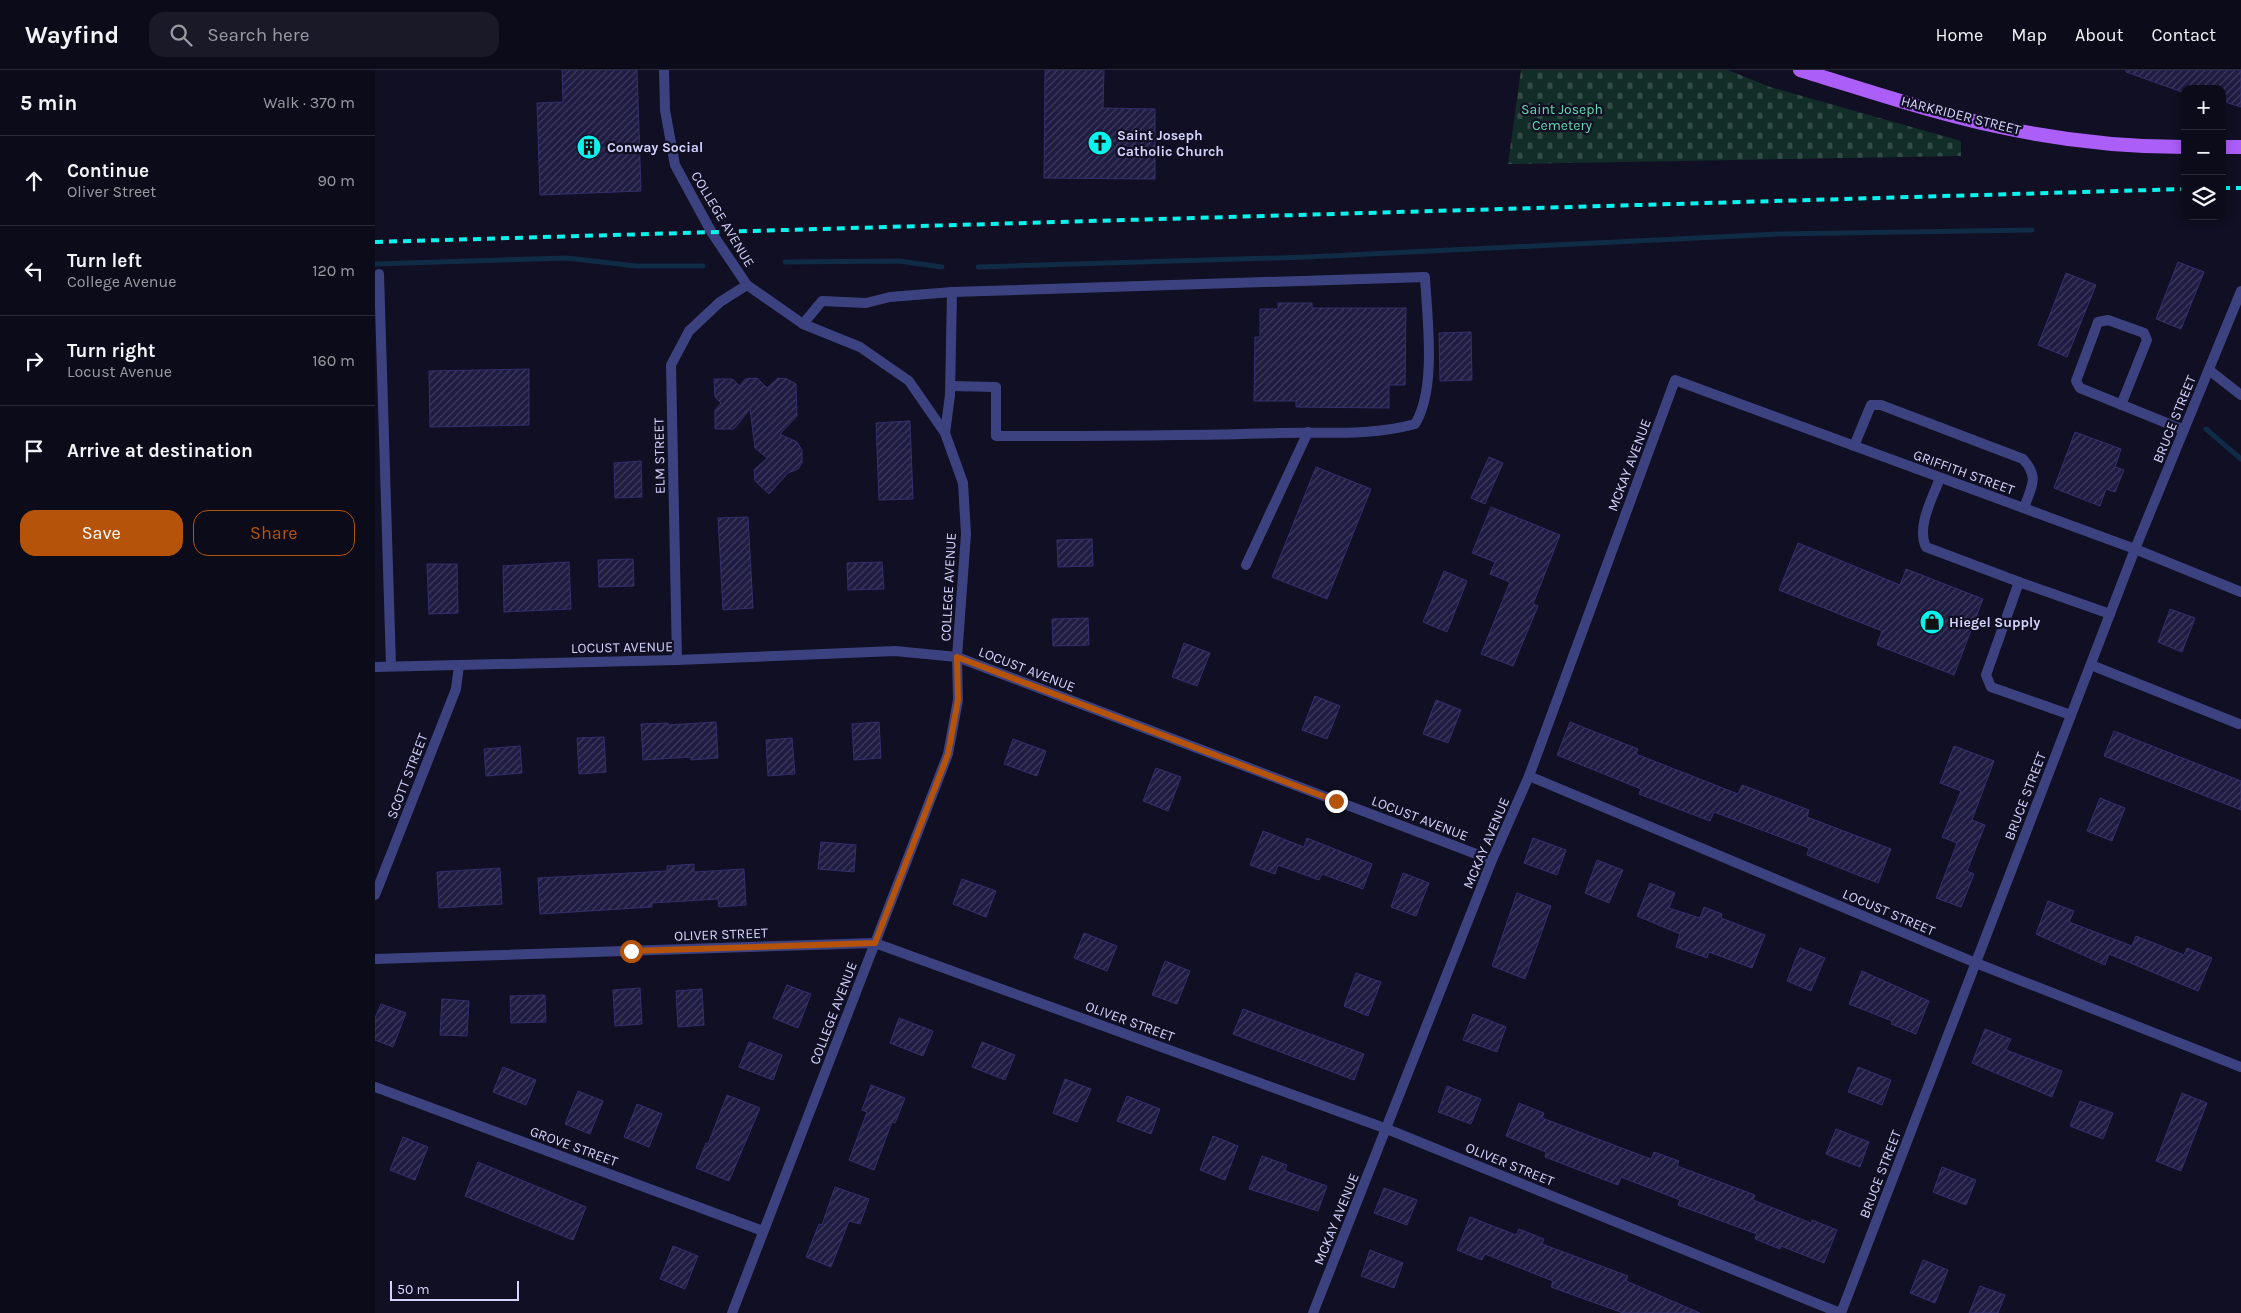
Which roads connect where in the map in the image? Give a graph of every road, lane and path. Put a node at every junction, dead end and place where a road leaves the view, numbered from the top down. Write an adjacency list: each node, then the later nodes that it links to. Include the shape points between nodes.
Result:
1 (664, 70): 7 (street, COLLEGE AVENUE, via 665,110 675,165 712,233)
2 (1800, 70): 3 (main road, HARKRIDER STREET, via 2000,127 2090,141)
3 (2181, 146)
4 (2226, 146): 5 (main road)
5 (2241, 147)
6 (379, 274): 31 (street)
7 (747, 285): 10 (street, COLLEGE AVENUE); 28 (street, ELM STREET, via 720,302 689,331 671,364)
8 (2241, 291): 11 (street, BRUCE STREET)
9 (952, 292): 10 (street, via 890,297 867,303 822,301); 13 (street); 17 (street, via 1425,277 1429,364 1421,414 1415,424 1364,431)
10 (803, 324): 18 (street, COLLEGE AVENUE, via 860,347 909,381)
11 (2209, 370): 14 (street); 16 (street, BRUCE STREET)
12 (1675, 380): 19 (street, GRIFFITH STREET); 35 (street, MCKAY AVENUE)
13 (951, 386): 17 (street, via 996,387 995,436); 18 (street)
14 (2241, 395)
15 (2121, 405): 15 (street, via 2080,388 2076,381 2098,322 2108,320 2144,333 2147,340); 16 (street)
16 (2184, 430): 22 (street, BRUCE STREET)
17 (1307, 432): 23 (street)
18 (945, 433): 27 (street, COLLEGE AVENUE, via 963,483 965,526)
19 (1854, 446): 20 (street, GRIFFITH STREET); 21 (street, via 1871,405 1881,405 2023,460 2032,469 2034,479)
20 (1940, 478): 21 (street, GRIFFITH STREET); 24 (street, via 1922,530 1926,547)
21 (2024, 508): 22 (street, GRIFFITH STREET)
22 (2135, 549): 25 (street, GRIFFITH STREET); 26 (street, BRUCE STREET)
23 (1246, 565)
24 (2019, 582): 26 (street); 33 (street, via 1986,675 1991,687)
25 (2241, 592)
26 (2110, 614): 29 (street, BRUCE STREET)
27 (957, 657): 28 (street, LOCUST AVENUE, via 895,651); 36 (street, LOCUST AVENUE); 38 (street, COLLEGE AVENUE, via 958,700 948,754)
28 (677, 660): 30 (street, LOCUST AVENUE)
29 (2091, 664): 33 (street, BRUCE STREET); 34 (street)
30 (459, 665): 31 (street, LOCUST AVENUE); 37 (street, SCOTT STREET, via 456,689)
31 (391, 666): 32 (street, LOCUST AVENUE)
32 (375, 667)
33 (2071, 715): 40 (street, BRUCE STREET)
34 (2239, 724)
35 (1529, 776): 36 (street, MCKAY AVENUE); 40 (street, LOCUST STREET)
36 (1492, 860): 43 (street, MCKAY AVENUE)
37 (375, 895)
38 (875, 943): 39 (street, OLIVER STREET); 43 (street, OLIVER STREET); 44 (street, COLLEGE AVENUE)
39 (375, 959)
40 (1976, 963): 41 (street, LOCUST STREET); 47 (street, BRUCE STREET)
41 (2241, 1067)
42 (375, 1087): 44 (street, GROVE STREET)
43 (1387, 1129): 46 (street, MCKAY AVENUE); 47 (street, OLIVER STREET)
44 (763, 1231): 45 (street, COLLEGE AVENUE)
45 (732, 1313)
46 (1313, 1313)
47 (1841, 1313)

